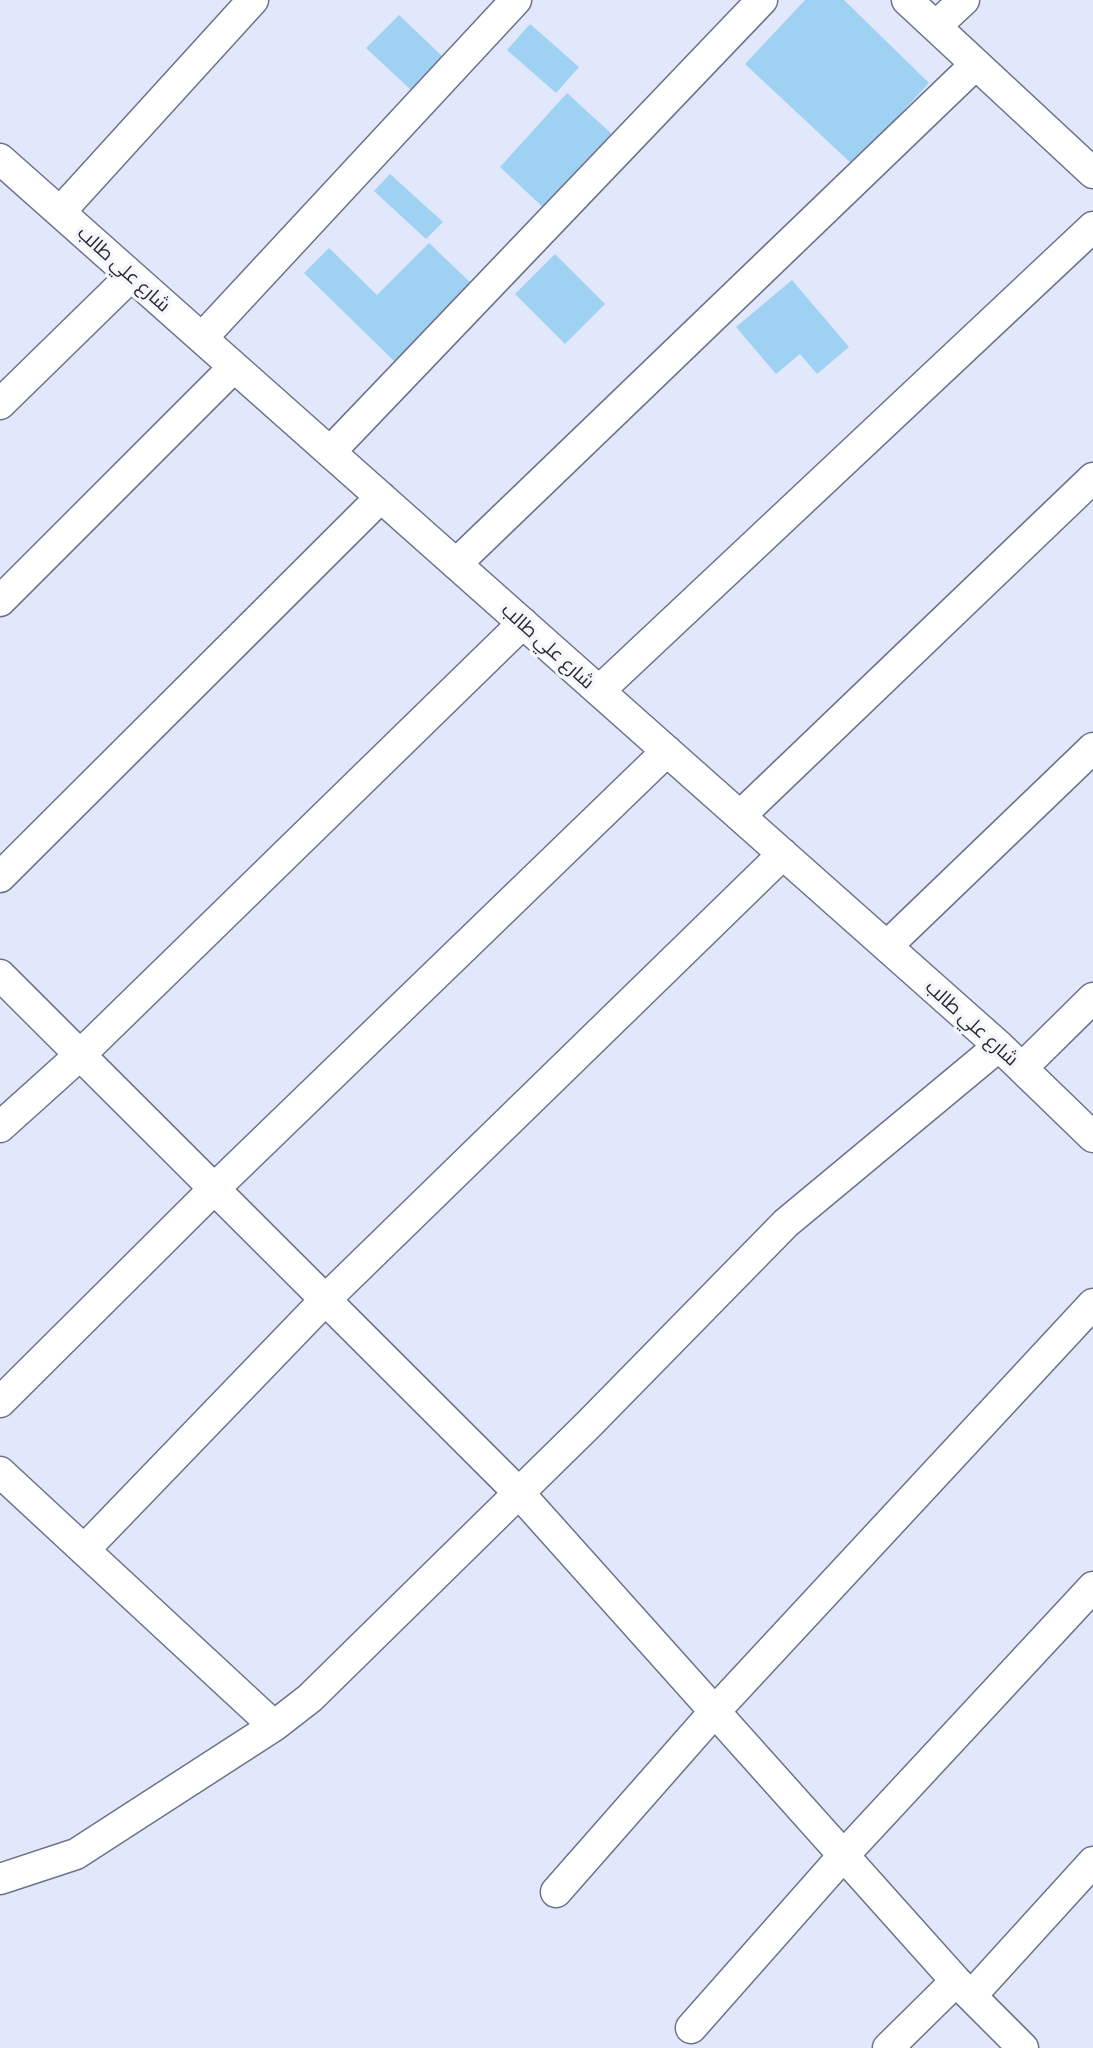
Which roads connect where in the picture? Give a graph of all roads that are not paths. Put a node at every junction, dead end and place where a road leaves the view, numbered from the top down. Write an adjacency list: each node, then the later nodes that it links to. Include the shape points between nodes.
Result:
1 (253, 0): 10 (street)
2 (516, 0): 13 (street)
3 (761, 0): 16 (street)
4 (907, 0): 6 (street)
5 (964, 0): 6 (street)
6 (936, 26): 7 (street)
7 (975, 64): 9 (street); 19 (street)
8 (0, 159): 10 (street, شارع علي طالب)
9 (1093, 173)
10 (60, 212): 12 (street, شارع علي طالب)
11 (1093, 227): 22 (street)
12 (131, 276): 13 (street, شارع علي طالب); 15 (street)
13 (202, 338): 14 (street, شارع علي طالب)
14 (234, 367): 16 (street, شارع علي طالب); 20 (street)
15 (0, 404)
16 (330, 452): 18 (street, شارع علي طالب)
17 (1093, 478): 25 (street)
18 (381, 497): 19 (street, شارع علي طالب); 27 (street)
19 (456, 564): 21 (street, شارع علي طالب)
20 (0, 601)
21 (523, 623): 22 (street, شارع علي طالب); 32 (street)
22 (599, 691): 24 (street, شارع علي طالب)
23 (1093, 748): 28 (street)
24 (667, 751): 25 (street, شارع علي طالب); 36 (street)
25 (740, 816): 26 (street, شارع علي طالب)
26 (783, 854): 28 (street, شارع علي طالب); 37 (street)
27 (0, 877)
28 (887, 946): 31 (street, شارع علي طالب)
29 (0, 975): 32 (street)
30 (1093, 999): 33 (street)
31 (999, 1046): 33 (street, شارع علي طالب); 41 (street, via 786,1223)
32 (80, 1055): 34 (street); 36 (street)
33 (1022, 1068): 35 (street, شارع علي طالب)
34 (0, 1127)
35 (1093, 1137)
36 (214, 1189): 37 (street); 39 (street)
37 (325, 1300): 41 (street); 42 (street)
38 (1093, 1304): 44 (street)
39 (0, 1402)
40 (0, 1472): 42 (street)
41 (519, 1493): 44 (street); 45 (street, via 310,1698)
42 (84, 1550): 45 (street)
43 (1093, 1587): 46 (street)
44 (716, 1710): 46 (street); 49 (street)
45 (274, 1726): 48 (street, via 76,1854)
46 (843, 1856): 50 (street); 51 (street)
47 (1093, 1862): 50 (street)
48 (0, 1879)
49 (556, 1892)
50 (964, 1988): 52 (street); 53 (street)
51 (691, 2028)
52 (888, 2048)
53 (1023, 2048)

